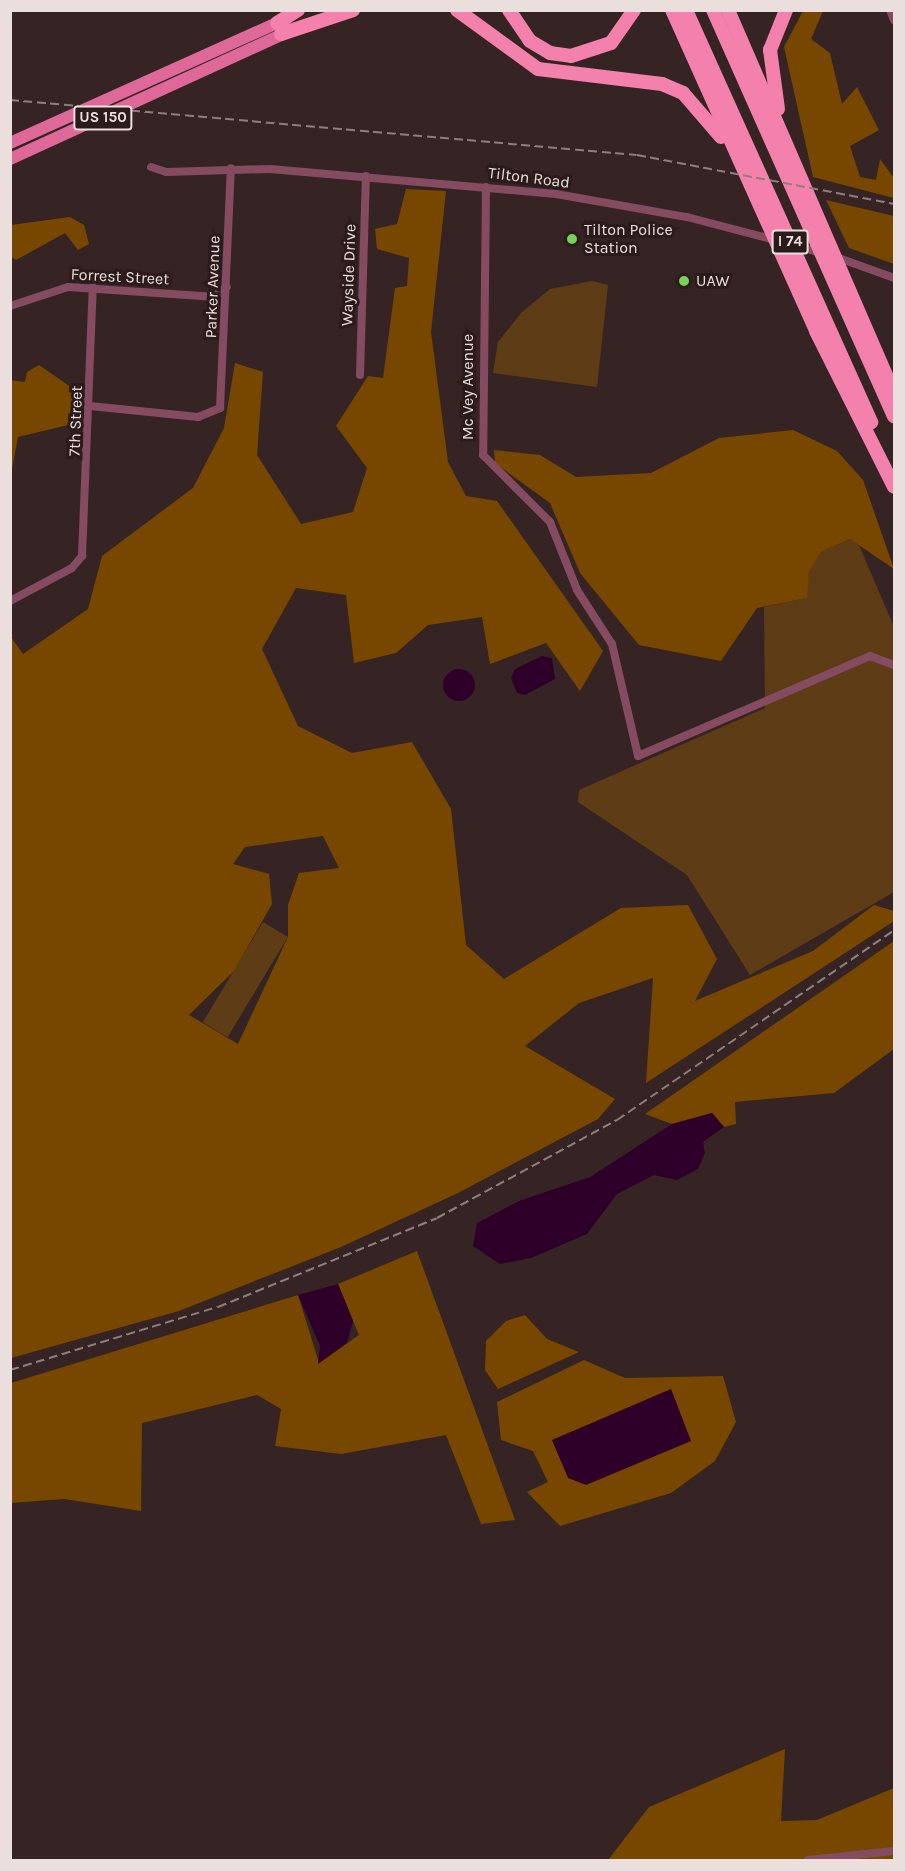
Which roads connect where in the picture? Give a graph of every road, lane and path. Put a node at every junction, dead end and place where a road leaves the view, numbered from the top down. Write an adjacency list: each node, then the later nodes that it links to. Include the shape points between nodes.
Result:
1 (298, 10): 13 (highway)
2 (304, 10): 13 (main road, US 150)
3 (333, 10): 13 (main road, US 150)
4 (353, 10): 13 (highway)
5 (457, 10): 17 (highway, via 538,69 662,84 683,93)
6 (509, 10): 7 (highway, via 530,41 550,53 572,56 611,43)
7 (634, 10)
8 (672, 10): 17 (highway)
9 (686, 10): 30 (highway, I 74)
10 (713, 10): 29 (highway, I 74)
11 (728, 10): 15 (highway)
12 (786, 10): 15 (highway, via 770,50)
13 (279, 29): 14 (main road, US 150, via 175,69); 16 (main road, US 150, via 182,84)
14 (14, 141)
15 (790, 152): 27 (highway)
16 (10, 159)
17 (737, 159): 31 (highway)
18 (151, 167): 19 (street, Tilton Road, via 166,172)
19 (231, 168): 20 (street, Tilton Road); 24 (street, Parker Avenue)
20 (366, 176): 21 (street, Tilton Road); 26 (street, Wayside Drive)
21 (486, 187): 22 (street, Tilton Road, via 630,205 745,232); 33 (street, Mc Vey Avenue, via 483,455 550,522 577,590 612,644 638,756 870,656)
22 (894, 278)
23 (93, 287): 24 (street, Forrest Street, via 213,297); 25 (street, Forrest Street, via 68,287); 28 (street, 7th Street)
24 (227, 287): 28 (street, Parker Avenue, via 220,408 198,417)
25 (10, 306)
26 (360, 375)
27 (894, 394)
28 (90, 405): 32 (street, 7th Street, via 82,556 72,568)
29 (894, 416)
30 (894, 473)
31 (894, 488)
32 (10, 601)
33 (894, 665)
34 (894, 1851): 35 (street)
35 (808, 1860)

